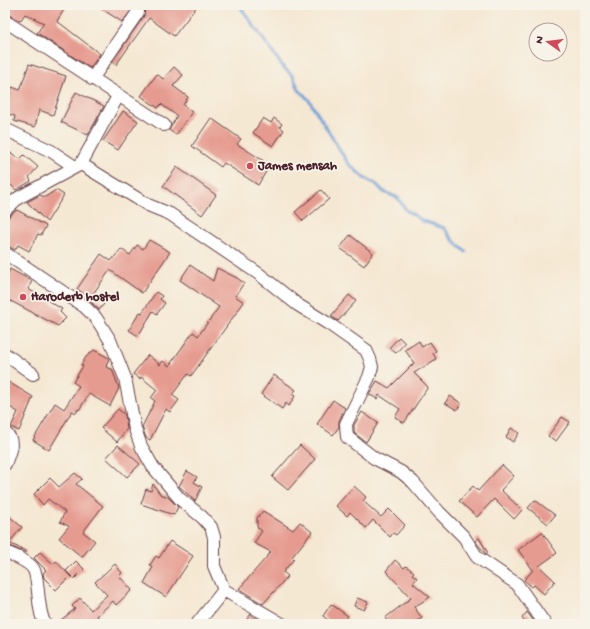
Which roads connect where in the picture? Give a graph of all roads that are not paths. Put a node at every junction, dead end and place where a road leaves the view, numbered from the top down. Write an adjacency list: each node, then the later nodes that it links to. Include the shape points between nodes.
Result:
1 (138, 12): 3 (street)
2 (5, 21): 3 (street)
3 (92, 79): 4 (street)
4 (118, 96): 5 (street); 7 (street)
5 (164, 125)
6 (5, 129): 7 (street)
7 (78, 165): 8 (street, via 18,198); 19 (street, via 148,205 170,214 366,350 372,367 346,424 348,436 374,458 401,472 413,482 464,537 478,557 517,584)
8 (5, 210)
9 (5, 253): 15 (street, via 85,307 96,318 119,360 141,446 153,467 170,488 211,527 214,537 214,566)
10 (5, 354): 11 (street)
11 (33, 374)
12 (5, 433): 13 (street, via 10,436 11,441)
13 (5, 464)
14 (5, 552): 16 (street, via 31,565 35,571 39,609)
15 (224, 590): 17 (street); 18 (street)
16 (45, 624)
17 (197, 624)
18 (282, 624)
19 (545, 624)

